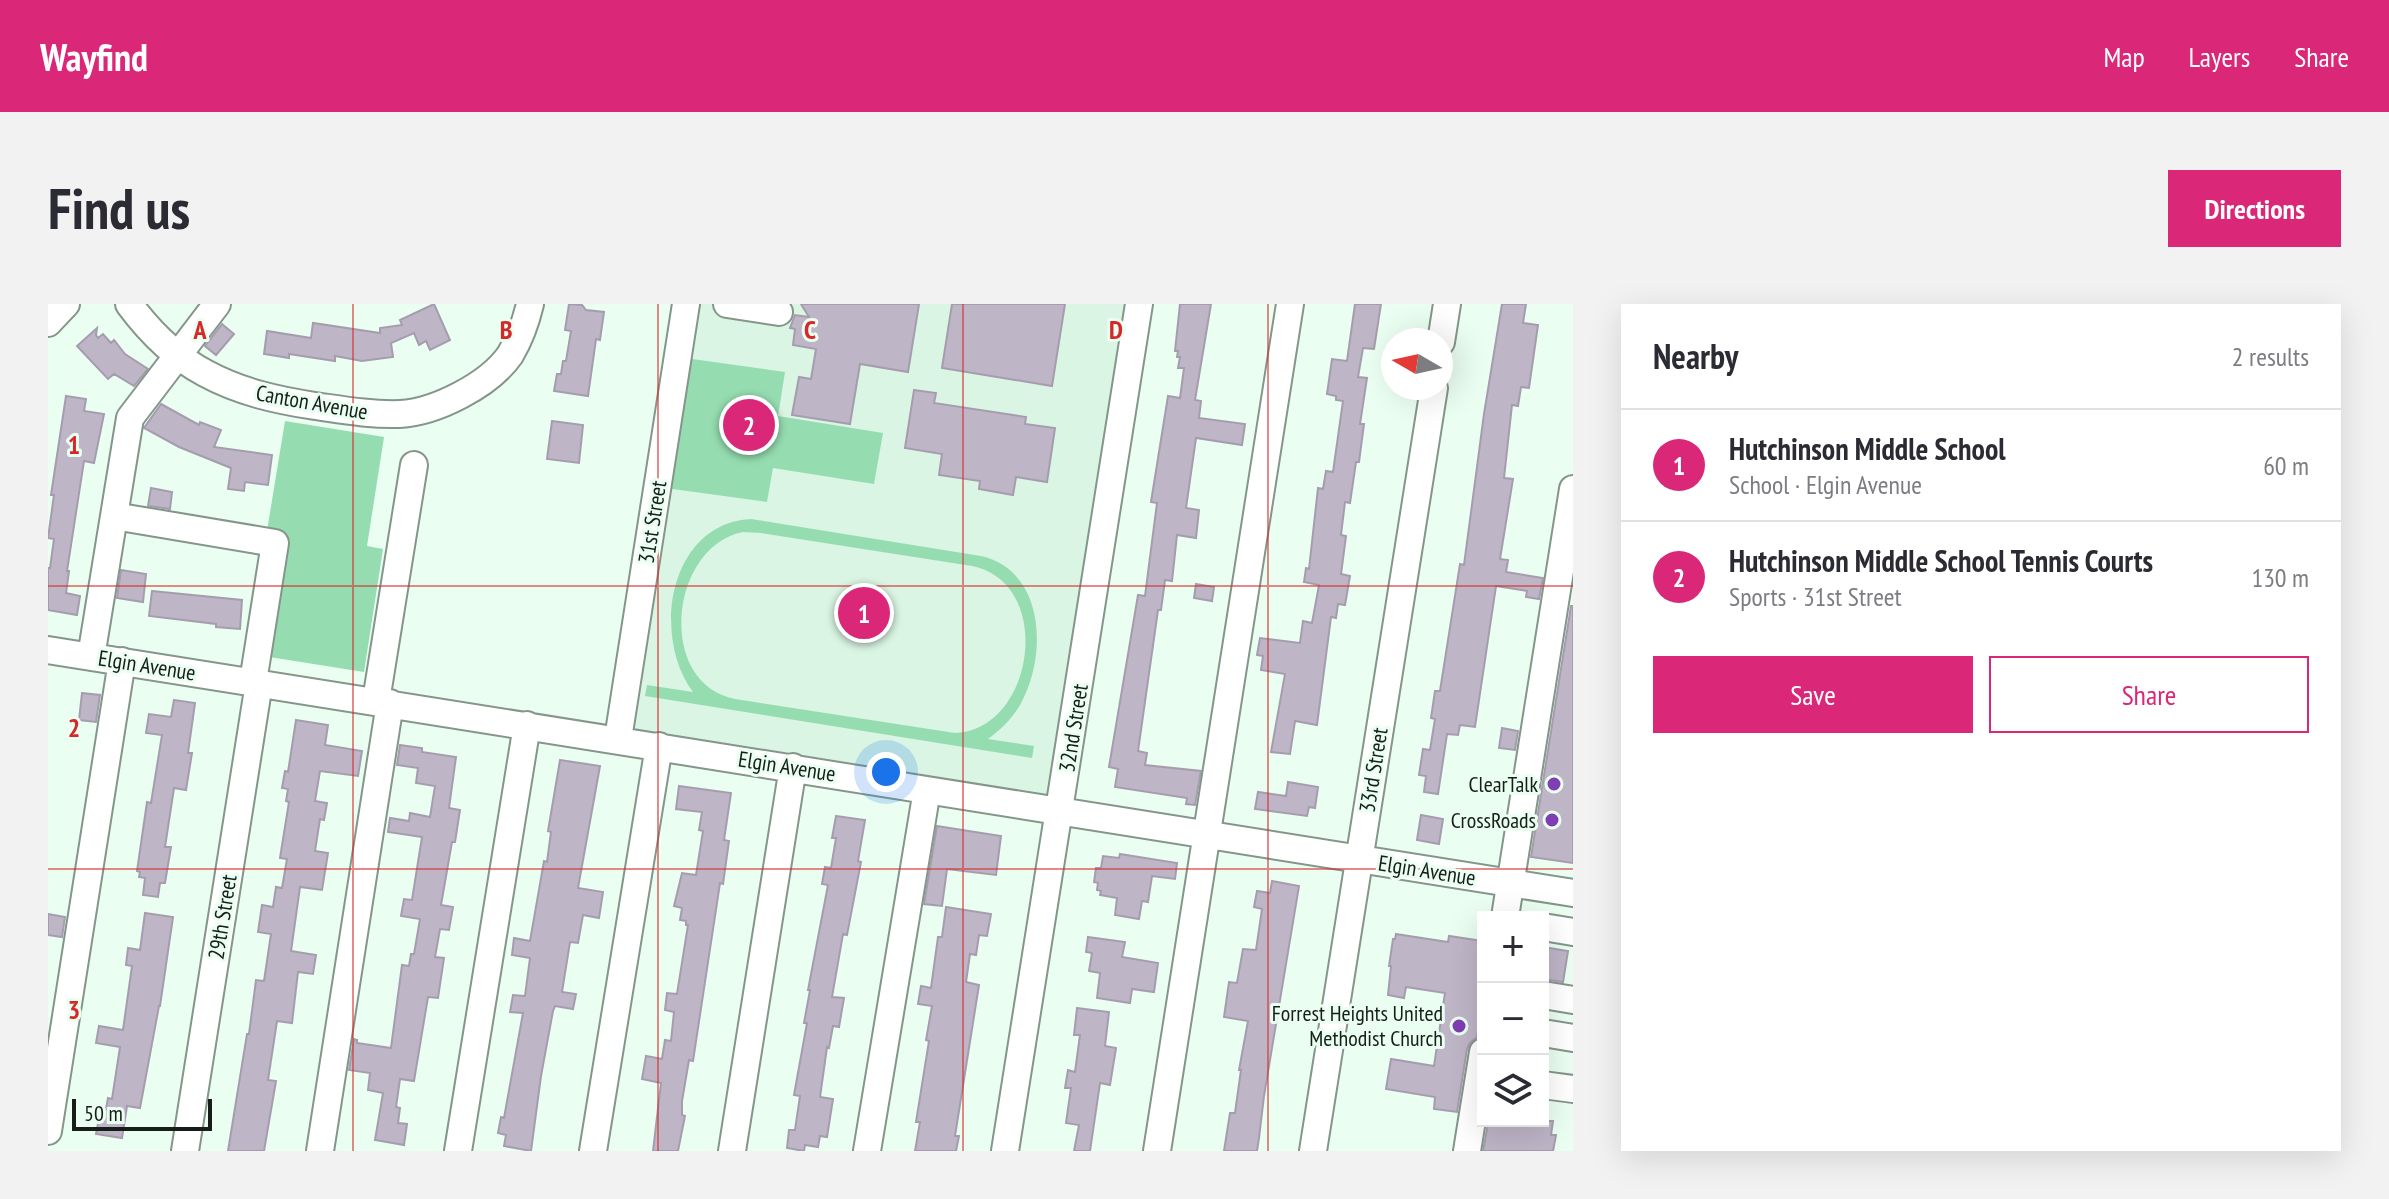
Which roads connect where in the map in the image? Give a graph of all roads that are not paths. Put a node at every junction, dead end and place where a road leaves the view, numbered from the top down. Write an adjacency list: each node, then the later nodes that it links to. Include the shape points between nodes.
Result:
1 (66, 304): 11 (street)
2 (129, 304): 13 (street, Canton Avenue)
3 (217, 304): 13 (street)
4 (530, 304): 13 (street, Canton Avenue, via 509,355 480,382 436,407 403,414 364,413 259,395 202,371)
5 (686, 304): 24 (street, 31st Street)
6 (727, 304): 10 (street)
7 (1139, 304): 28 (street, 32nd Street)
8 (1290, 304): 29 (street)
9 (1447, 304): 12 (street)
10 (779, 312)
11 (48, 323)
12 (1443, 328)
13 (178, 354): 17 (street, via 130,418)
14 (1432, 400): 30 (street, 33rd Street)
15 (414, 465): 22 (street)
16 (1573, 489): 31 (street)
17 (114, 516): 19 (street); 21 (street, 29th Street, via 275,543)
18 (48, 650): 19 (street, Elgin Avenue)
19 (91, 657): 20 (street, Elgin Avenue)
20 (122, 661): 21 (street, Elgin Avenue); 43 (street)
21 (256, 682): 22 (street, Elgin Avenue); 44 (street, 29th Street)
22 (383, 702): 23 (street, Elgin Avenue); 45 (street)
23 (527, 725): 24 (street, Elgin Avenue); 46 (street)
24 (618, 739): 25 (street, Elgin Avenue)
25 (659, 746): 26 (street, Elgin Avenue); 47 (street)
26 (793, 767): 27 (street, Elgin Avenue); 48 (street)
27 (927, 790): 28 (street, Elgin Avenue); 49 (street)
28 (1059, 812): 29 (street, Elgin Avenue); 50 (street, 32nd Street)
29 (1207, 835): 30 (street, Elgin Avenue); 51 (street)
30 (1359, 859): 31 (street, Elgin Avenue); 52 (street, 33rd Street)
31 (1510, 883): 32 (street, Elgin Avenue); 33 (street)
32 (1573, 893)
33 (1506, 911)
34 (1549, 928): 35 (street)
35 (1573, 932)
36 (1549, 996): 37 (street)
37 (1573, 1000)
38 (1549, 1034): 39 (street)
39 (1573, 1038)
40 (1549, 1086): 41 (street)
41 (1573, 1089)
42 (1477, 1096): 53 (street)
43 (48, 1131)
44 (185, 1151)
45 (320, 1151)
46 (458, 1151)
47 (593, 1151)
48 (732, 1151)
49 (867, 1151)
50 (1005, 1151)
51 (1157, 1151)
52 (1313, 1151)
53 (1467, 1151)

